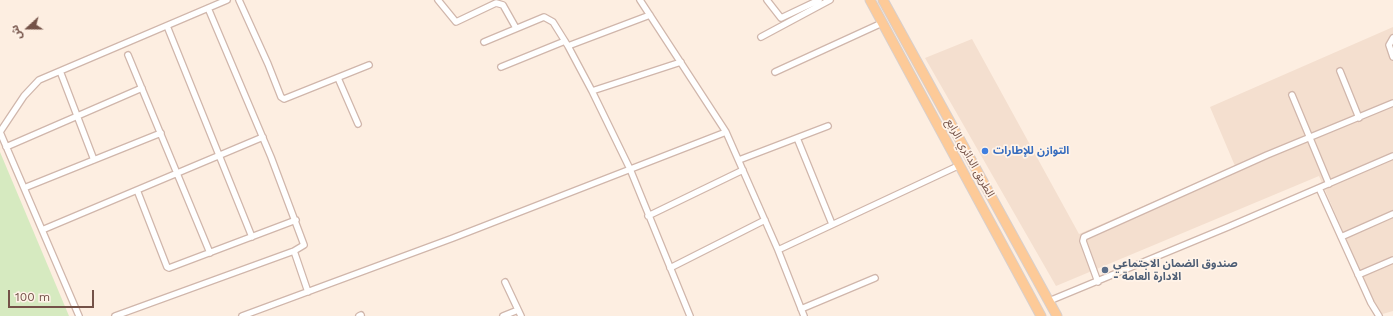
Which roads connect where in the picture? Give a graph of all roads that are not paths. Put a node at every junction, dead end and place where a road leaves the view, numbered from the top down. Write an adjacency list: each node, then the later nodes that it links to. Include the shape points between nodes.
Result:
1 (227, 0): 10 (street)
2 (238, 0): 27 (street, via 281,97 286,99)
3 (438, 0): 14 (street, via 456,22 500,3)
4 (640, 0): 11 (street)
5 (767, 0): 6 (street, via 781,18)
6 (819, 0)
7 (830, 0): 15 (street)
8 (870, 0): 12 (main road, الطريق الدائري الرابع)
9 (883, 0): 36 (main road, الطريق الدائري الرابع)
10 (208, 8): 13 (street); 41 (street)
11 (650, 14): 18 (street); 21 (street)
12 (882, 23): 26 (street); 37 (main road, الطريق الدائري الرابع)
13 (167, 26): 24 (street); 45 (street)
14 (516, 28): 17 (street); 18 (street, via 544,17 553,22)
15 (762, 37)
16 (1393, 38): 20 (street, via 1389,45)
17 (484, 42)
18 (567, 43): 23 (street); 29 (street)
19 (128, 55): 28 (street)
20 (1393, 57)
21 (681, 62): 29 (street); 39 (street)
22 (369, 65): 27 (street)
23 (501, 67)
24 (60, 71): 32 (street); 38 (street, via 32,86)
25 (1340, 71): 33 (street)
26 (774, 72)
27 (338, 78): 34 (street)
28 (142, 88): 32 (street); 40 (street)
29 (592, 91): 50 (street)
30 (1292, 95): 43 (street)
31 (1393, 103): 33 (street)
32 (77, 116): 44 (street); 47 (street)
33 (1359, 118): 43 (street)
34 (358, 124)
35 (828, 126): 42 (street)
36 (953, 127): 37 (main road, via 946,126); 75 (main road, الطريق الدائري الرابع)
37 (942, 131): 49 (main road, الطريق الدائري الرابع)
38 (0, 132): 44 (street)
39 (726, 132): 48 (street); 50 (street)
40 (160, 133): 47 (street); 52 (street)
41 (263, 137): 45 (street); 59 (street)
42 (797, 138): 48 (street); 61 (street)
43 (1309, 138): 53 (street); 73 (street, via 1084,237 1083,241)
44 (6, 147): 54 (street)
45 (220, 155): 52 (street); 63 (street)
46 (1393, 156): 53 (street)
47 (94, 160): 54 (street)
48 (739, 160): 51 (street)
49 (960, 165): 61 (street); 85 (main road, الطريق الدائري الرابع)
50 (630, 169): 58 (street); 74 (street)
51 (743, 170): 58 (street); 60 (street)
52 (177, 173): 56 (street); 67 (street)
53 (1329, 184): 55 (street)
54 (24, 188): 62 (street)
55 (1319, 188): 64 (street); 73 (street)
56 (137, 190): 62 (street); 67 (street, via 168,268)
57 (1393, 214): 64 (street)
58 (648, 216): 69 (street)
59 (296, 220): 63 (street); 66 (street, via 304,242 302,247)
60 (765, 220): 65 (street); 69 (street)
61 (832, 224): 65 (street)
62 (42, 230): 78 (street)
63 (252, 237): 67 (street)
64 (1341, 237): 70 (street)
65 (778, 250): 76 (street)
66 (294, 251): 74 (street); 79 (street)
67 (210, 253)
68 (1393, 260): 70 (street)
69 (670, 268): 83 (street)
70 (1358, 275): 87 (street)
71 (875, 278): 76 (street)
72 (505, 282): 77 (street)
73 (1098, 282): 75 (street)
74 (308, 292): 80 (street)
75 (1050, 301): 86 (main road, الطريق الدائري الرابع)
76 (802, 309): 84 (street)
77 (518, 310): 81 (street); 82 (street)
78 (78, 316)
79 (115, 316)
80 (242, 316)
81 (503, 316)
82 (521, 316)
83 (690, 316)
84 (804, 316)
85 (1040, 316)
86 (1057, 316)
87 (1379, 316)

